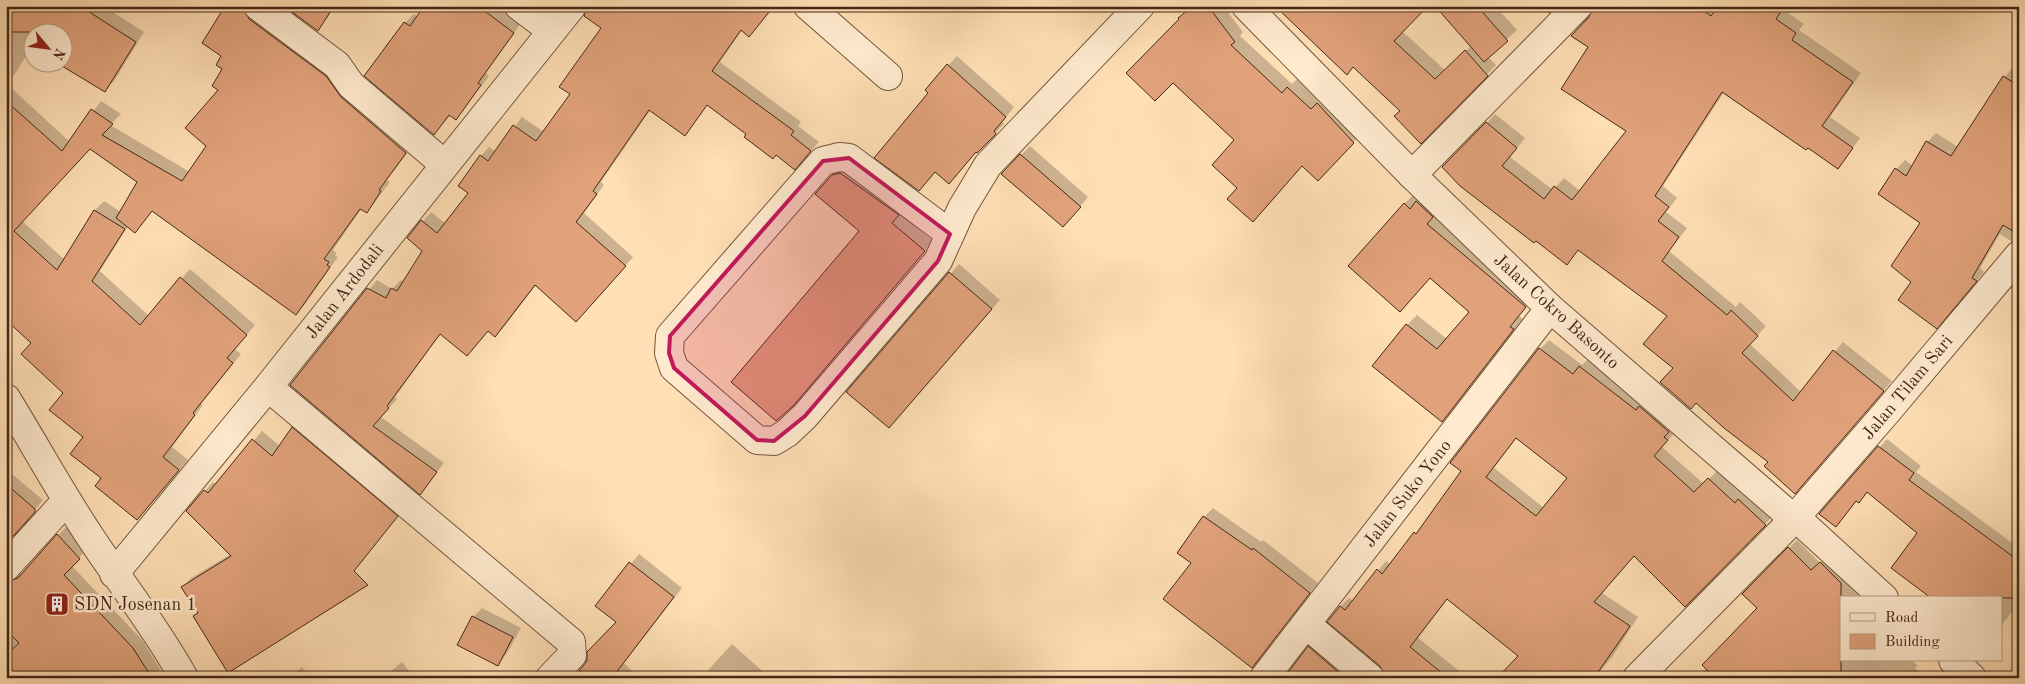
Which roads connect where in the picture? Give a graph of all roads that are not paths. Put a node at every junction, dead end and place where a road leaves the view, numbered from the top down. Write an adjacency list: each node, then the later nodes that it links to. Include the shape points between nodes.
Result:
1 (258, 6): 10 (street, via 336,65 351,85)
2 (519, 6): 8 (street)
3 (572, 6): 8 (street, Jalan Ardodali)
4 (808, 6): 9 (street)
5 (1140, 6): 12 (street, via 988,165)
6 (1578, 6): 11 (street)
7 (1250, 8): 11 (street, Jalan Cokro Basonto)
8 (552, 31): 10 (street, Jalan Ardodali)
9 (888, 76)
10 (444, 164): 15 (street, Jalan Ardodali)
11 (1412, 176): 14 (street, Jalan Cokro Basonto)
12 (950, 234): 12 (street, via 938,261 805,416 774,442 757,440 674,368 669,353 670,336 823,161 849,158)
13 (2019, 255): 18 (street, Jalan Tilam Sari)
14 (1550, 308): 18 (street, Jalan Cokro Basonto); 22 (street, Jalan Suko Yono)
15 (268, 387): 20 (street, Jalan Ardodali); 25 (street, via 571,642 572,655)
16 (6, 398): 17 (street)
17 (66, 501): 19 (street); 20 (street)
18 (1794, 519): 21 (street, Jalan Cokro Basonto); 28 (street, Jalan Tilam Sari)
19 (6, 566)
20 (114, 574): 24 (street, via 162,638)
21 (1882, 596)
22 (1307, 624): 26 (street, Jalan Suko Yono); 27 (street)
23 (1955, 662): 29 (street)
24 (184, 678)
25 (550, 678)
26 (1264, 678)
27 (1370, 678)
28 (1637, 678)
29 (1972, 678)

